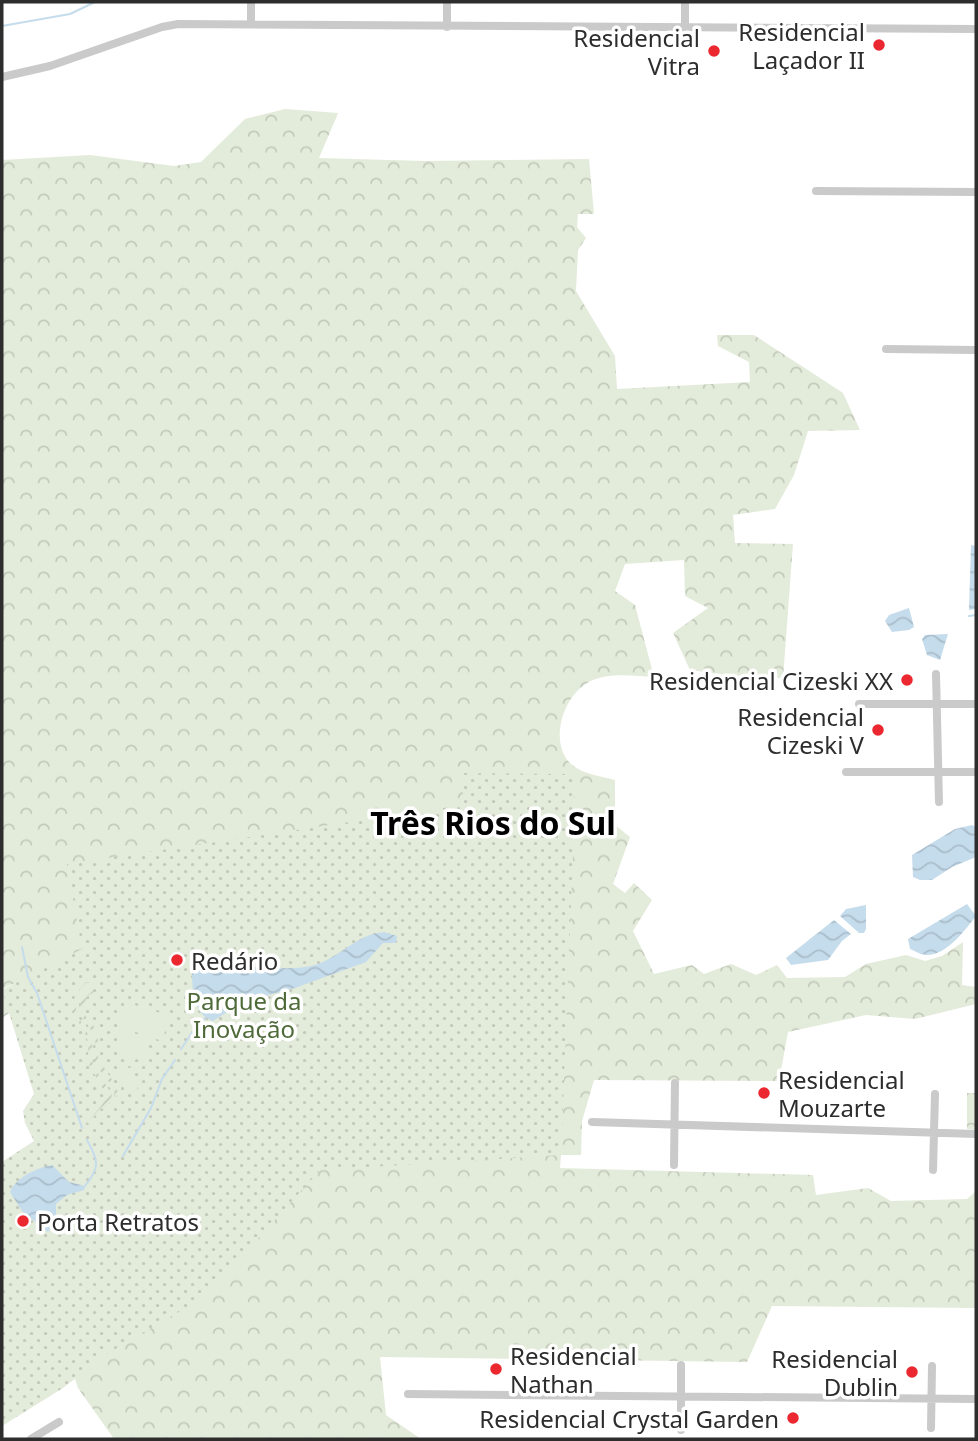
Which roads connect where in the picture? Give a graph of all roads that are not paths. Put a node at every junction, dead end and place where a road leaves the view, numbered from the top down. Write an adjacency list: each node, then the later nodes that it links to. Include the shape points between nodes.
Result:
1 (251, 2): 4 (street)
2 (447, 2): 5 (street)
3 (685, 2): 6 (street)
4 (251, 24): 5 (street); 8 (street, via 162,27 50,66)
5 (447, 27): 6 (street)
6 (685, 28): 7 (street)
7 (976, 29)
8 (2, 77)
9 (816, 191): 10 (street)
10 (976, 192)
11 (886, 349): 12 (street)
12 (976, 350)
13 (936, 674): 15 (street)
14 (859, 704): 15 (street)
15 (936, 704): 16 (street); 17 (street)
16 (976, 704)
17 (938, 771): 18 (street); 19 (street); 20 (street)
18 (846, 772)
19 (976, 772)
20 (939, 802)
21 (675, 1083): 24 (street)
22 (935, 1094): 25 (street)
23 (592, 1122): 24 (street)
24 (674, 1124): 25 (street); 27 (street)
25 (934, 1132): 26 (street); 28 (street)
26 (976, 1134)
27 (674, 1165)
28 (933, 1170)
29 (681, 1365): 32 (street)
30 (932, 1366): 33 (street)
31 (408, 1394): 32 (street)
32 (681, 1396): 33 (street); 37 (street)
33 (932, 1398): 34 (street); 36 (street)
34 (976, 1399)
35 (59, 1422): 38 (street)
36 (931, 1428)
37 (681, 1430)
38 (31, 1439)

